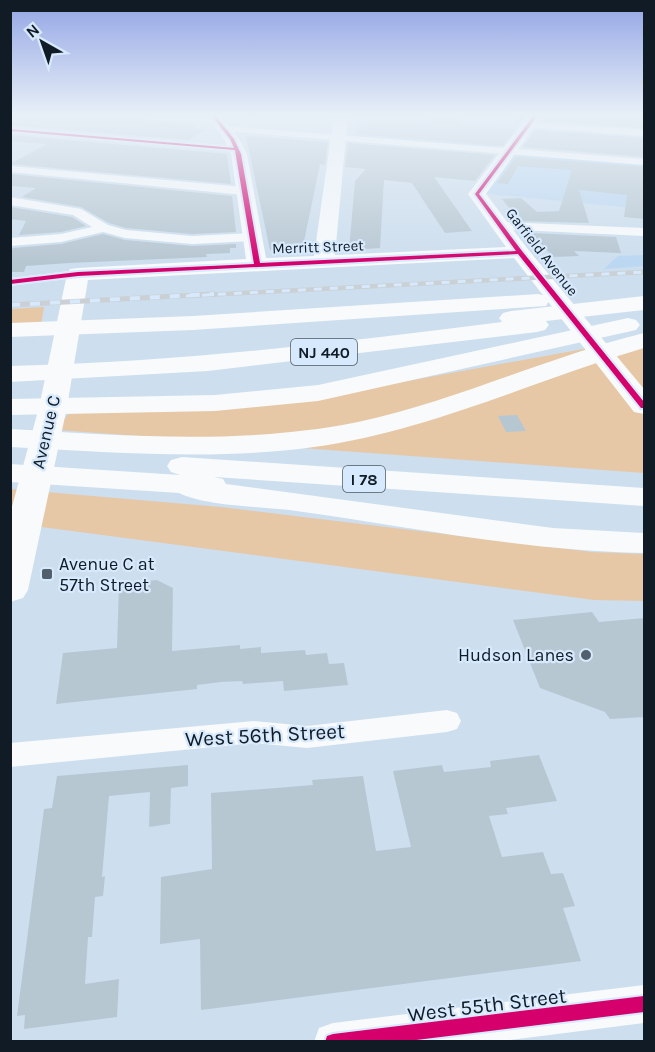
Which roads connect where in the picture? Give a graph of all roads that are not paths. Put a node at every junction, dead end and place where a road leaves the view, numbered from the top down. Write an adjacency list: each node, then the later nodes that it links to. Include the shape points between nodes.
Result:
1 (239, 164): 5 (main road)
2 (335, 164): 13 (main road)
3 (499, 164): 7 (main road, Garfield Avenue, via 477,194)
4 (10, 169): 5 (street)
5 (244, 191): 10 (main road)
6 (10, 201): 8 (street, via 77,212)
7 (502, 226): 9 (street); 12 (main road, Garfield Avenue)
8 (103, 228): 10 (street, via 166,239); 11 (street, via 61,238)
9 (645, 232)
10 (253, 237): 14 (main road)
11 (10, 242)
12 (520, 252): 13 (main road, Merritt Street); 26 (main road, Garfield Avenue)
13 (324, 262): 14 (main road, Merritt Street)
14 (257, 264): 15 (main road, Merritt Street)
15 (78, 274): 16 (street, Merritt Street); 23 (main road, Avenue C)
16 (10, 282)
17 (645, 297): 21 (main road)
18 (645, 303): 21 (main road, NJ 440)
19 (645, 312): 21 (main road, NJ 440)
20 (645, 322): 21 (main road)
21 (607, 324): 22 (main road); 22 (main road, NJ 440)
22 (556, 327): 23 (main road, via 295,318); 25 (main road, NJ 440, via 254,360); 28 (main road, via 318,393 215,404); 31 (main road, via 382,425 267,444)
23 (67, 328): 24 (main road); 28 (main road, Avenue C)
24 (10, 330)
25 (16, 368)
26 (645, 406)
27 (10, 407): 28 (main road)
28 (53, 407): 37 (main road, Avenue C)
29 (10, 438): 31 (main road)
30 (10, 454): 31 (main road, I 78)
31 (83, 459): 32 (main road, I 78); 33 (main road, I 78); 34 (main road, I 78)
32 (10, 473)
33 (186, 485): 35 (main road, I 78); 36 (main road, via 198,490 554,538)
34 (645, 497)
35 (645, 512)
36 (645, 543)
37 (13, 558): 38 (main road, Avenue C)
38 (10, 590)
39 (447, 721): 40 (street, West 56th Street, via 307,737 254,732)
40 (10, 755)
41 (645, 1004): 42 (street, West 55th Street)
42 (333, 1041)

